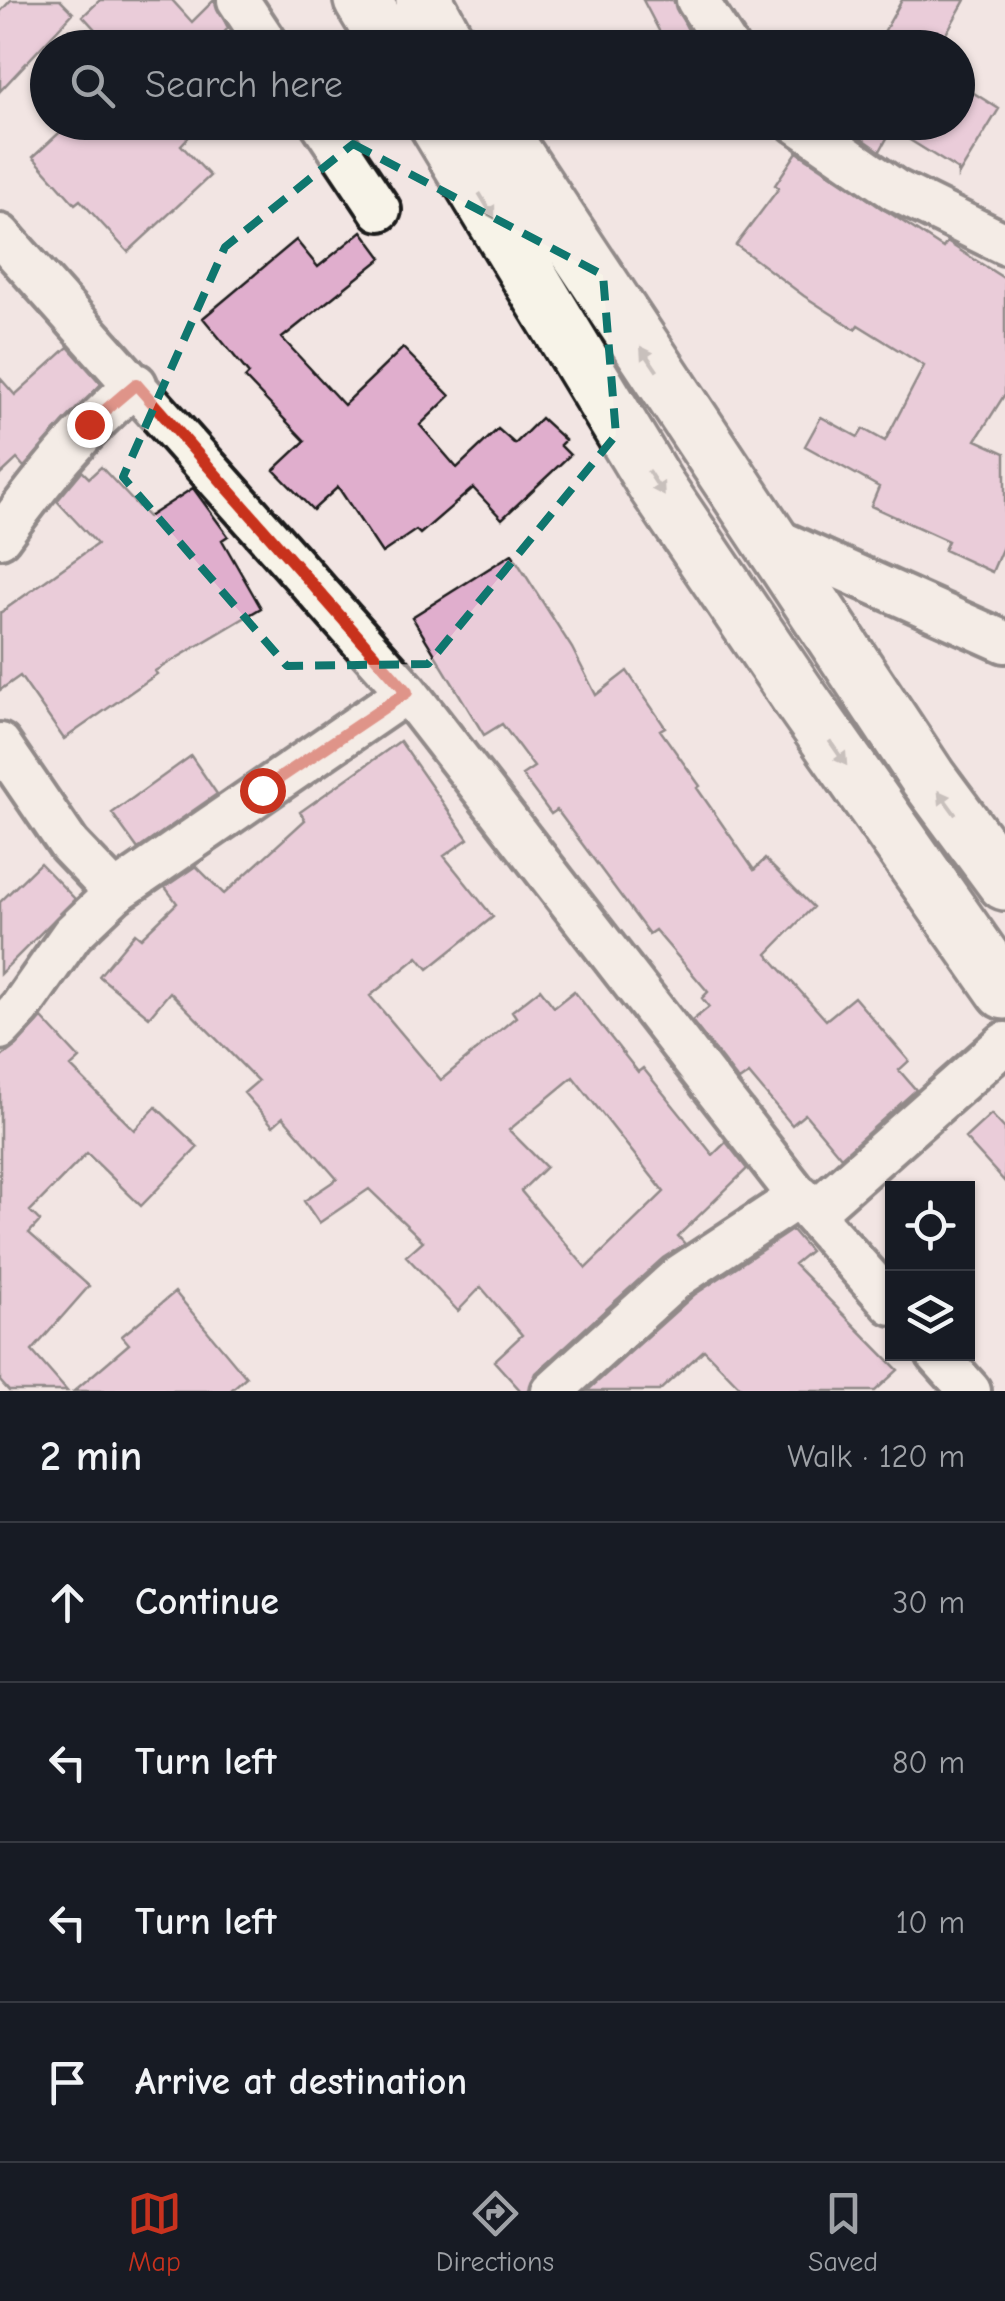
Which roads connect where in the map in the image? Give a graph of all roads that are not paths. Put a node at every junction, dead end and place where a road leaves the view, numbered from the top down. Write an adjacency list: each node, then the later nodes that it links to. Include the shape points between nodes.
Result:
1 (238, 0): 5 (street)
2 (362, 0): 6 (main road)
3 (424, 0): 7 (main road)
4 (697, 0): 8 (street)
5 (258, 30)
6 (380, 30)
7 (440, 30)
8 (716, 30)
9 (333, 140): 13 (street)
10 (447, 140): 24 (main road, one-way to 24, via 656,484)
11 (505, 140): 17 (main road, one-way to 11)
12 (822, 140): 15 (street, via 895,190)
13 (380, 210)
14 (0, 235): 16 (street)
15 (1005, 244)
16 (136, 384): 18 (street, via 89,424); 20 (street)
17 (768, 536): 19 (street); 22 (main road, one-way to 17)
18 (0, 538)
19 (1005, 642)
20 (407, 692): 23 (street); 27 (street)
21 (0, 744): 23 (street, via 68,845)
22 (1005, 882)
23 (115, 893): 25 (street, via 72,934)
24 (1005, 991)
25 (0, 1029)
26 (1005, 1043): 27 (street)
27 (806, 1205): 28 (street); 30 (street, via 679,1276)
28 (885, 1296)
29 (943, 1361): 31 (street)
30 (552, 1391)
31 (970, 1391)

